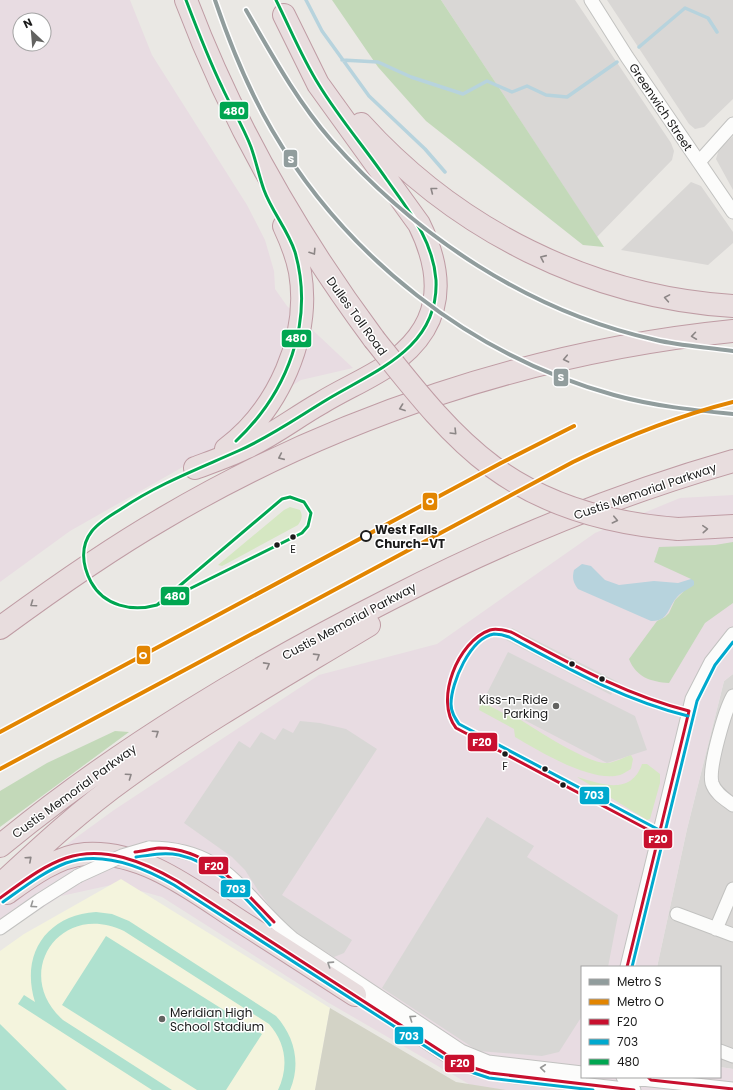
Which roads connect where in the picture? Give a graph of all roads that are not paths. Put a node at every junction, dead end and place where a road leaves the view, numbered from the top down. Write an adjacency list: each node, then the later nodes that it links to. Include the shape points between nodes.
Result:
1 (186, 0): 5 (highway, Dulles Toll Road, via 205,50)
2 (590, 0): 6 (street, Greenwich Street)
3 (280, 8): 5 (highway, via 318,84 419,224 435,268 435,301 431,316 420,335 386,366 246,448 195,468 239,438 258,417 279,386 292,357 297,336 302,284 298,264 284,226 265,192); 8 (highway, one-way to 3, via 658,297 598,281 531,253 472,219 406,168 375,140 328,83)
4 (733, 124): 6 (street)
5 (250, 146): 12 (highway, Dulles Toll Road, one-way to 12, bridge, via 334,285 374,339 452,430 479,456 507,476 577,510 619,521 678,529)
6 (699, 162): 7 (street, Greenwich Street)
7 (733, 212)
8 (733, 306)
9 (733, 331): 13 (highway, one-way to 13, via 624,347 559,360 458,388 401,408 278,458 164,518 111,551)
10 (733, 462): 11 (highway, Custis Memorial Parkway, via 659,484)
11 (576, 514): 17 (highway, Custis Memorial Parkway, one-way to 11, via 125,753 199,704 252,673 364,612 478,555); 18 (highway, one-way to 11, via 100,797 192,733 418,595 526,544)
12 (733, 526)
13 (0, 628)
14 (733, 634): 25 (street, via 711,662 692,699)
15 (733, 696): 16 (street, via 718,738 711,779 716,790)
16 (733, 805)
17 (0, 846)
18 (0, 885)
19 (733, 889): 23 (street)
20 (0, 898): 26 (highway, via 66,858 95,854 128,860 172,878)
21 (677, 914): 23 (street)
22 (0, 928): 29 (street, one-way to 22, bridge, via 488,1062 461,1051 293,939 274,924 228,874 209,860 183,851 149,848 122,856 78,876)
23 (716, 929): 24 (street)
24 (733, 935)
25 (627, 966)
26 (355, 995): 31 (street, via 444,1054 475,1069 509,1076)
27 (721, 1052): 28 (street)
28 (733, 1056)
29 (581, 1073)
30 (650, 1078): 32 (street)
31 (603, 1082): 33 (street)
32 (733, 1088)
33 (634, 1090)

